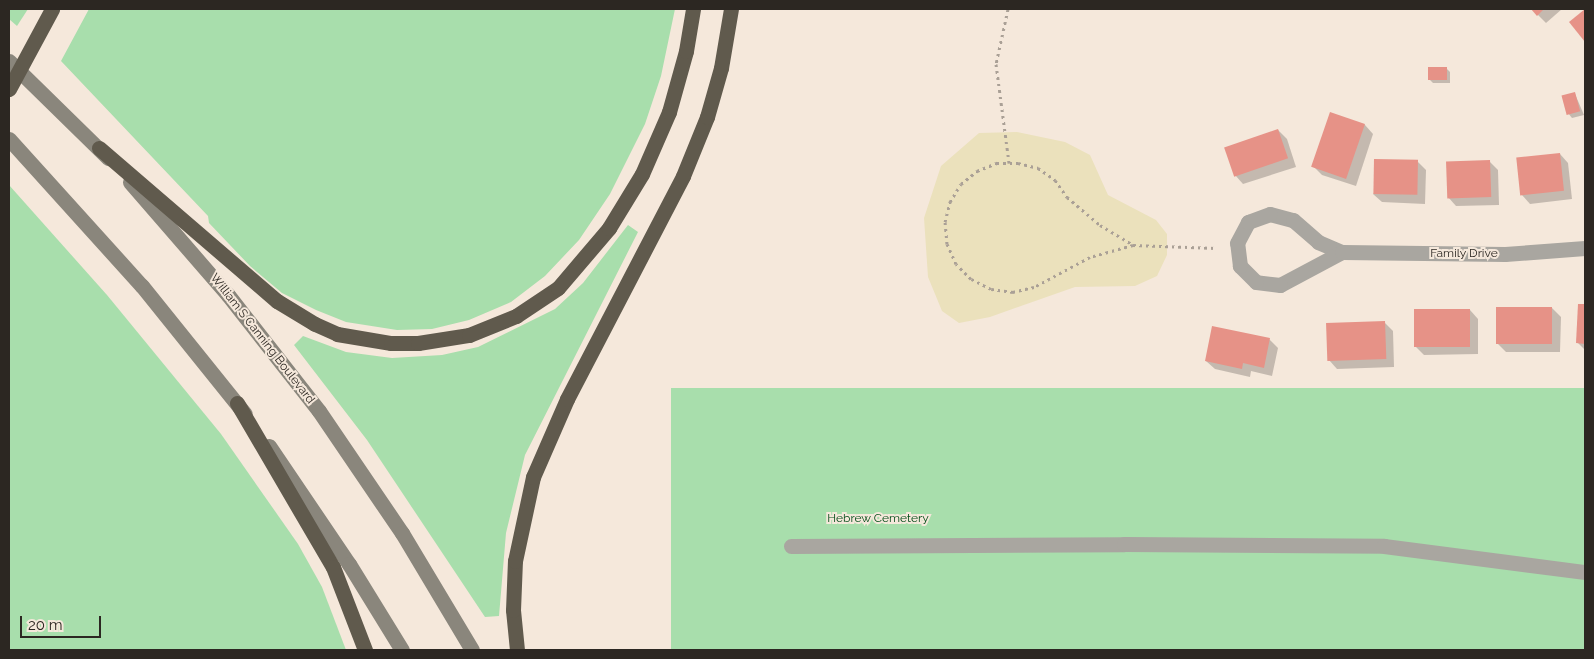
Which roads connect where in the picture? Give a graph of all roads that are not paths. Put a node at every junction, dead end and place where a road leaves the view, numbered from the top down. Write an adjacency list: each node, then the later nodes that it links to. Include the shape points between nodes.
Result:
1 (52, 9): 5 (highway, bridge)
2 (693, 9): 7 (highway, via 670,112 642,174 609,228 576,270 551,293 516,316 469,335 436,341 391,343 337,334 315,324 277,301)
3 (731, 9): 16 (highway, via 721,68 683,176 567,398 533,477 515,561 513,610)
4 (9, 61): 7 (main road, William S Canning Boulevard)
5 (9, 89)
6 (9, 139): 10 (main road, via 123,265)
7 (99, 148): 15 (main road, William S Canning Boulevard, via 181,238 296,380 402,533)
8 (1585, 248): 9 (street, Family Drive, via 1505,254)
9 (1342, 252): 9 (street, Family Drive, via 1311,266 1291,280 1268,285 1247,275 1240,266 1236,249 1248,222 1270,214 1293,220 1318,242)
10 (237, 403): 13 (highway, via 333,567); 14 (main road, via 322,522)
11 (792, 546): 12 (street, via 1384,546)
12 (1585, 572)
13 (365, 650)
14 (402, 650)
15 (472, 650)
16 (517, 650)

